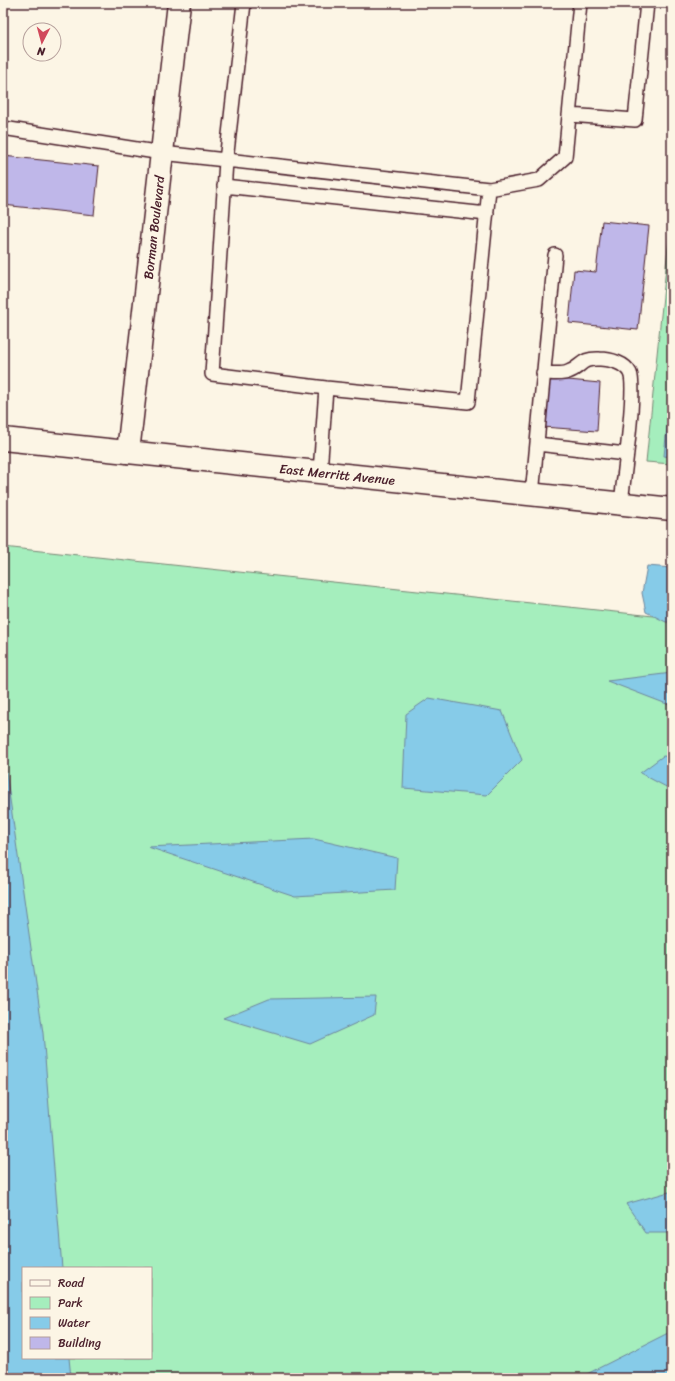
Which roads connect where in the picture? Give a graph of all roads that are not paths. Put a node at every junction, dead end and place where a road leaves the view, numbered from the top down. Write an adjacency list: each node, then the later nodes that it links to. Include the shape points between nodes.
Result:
1 (179, 3): 7 (street, Borman Boulevard)
2 (244, 3): 8 (lane)
3 (580, 3): 5 (lane)
4 (647, 3): 5 (lane, via 635,120)
5 (569, 115): 10 (lane, via 565,157 539,180)
6 (3, 128): 7 (lane)
7 (162, 153): 8 (lane); 17 (street, Borman Boulevard)
8 (226, 161): 9 (lane); 10 (lane)
9 (224, 186): 11 (lane); 14 (lane, via 212,374)
10 (489, 188): 11 (lane)
11 (486, 214): 14 (lane, via 468,402)
12 (555, 255): 13 (lane)
13 (543, 372): 16 (lane); 18 (lane, via 568,373 586,360 592,359 612,360 627,369 632,381)
14 (326, 388): 19 (lane)
15 (3, 439): 17 (street, East Merritt Avenue)
16 (536, 444): 18 (lane); 20 (lane)
17 (128, 452): 19 (street, East Merritt Avenue)
18 (626, 454): 21 (lane)
19 (320, 472): 20 (street, East Merritt Avenue)
20 (532, 495): 21 (street, East Merritt Avenue)
21 (621, 504): 22 (street, East Merritt Avenue)
22 (672, 509)

